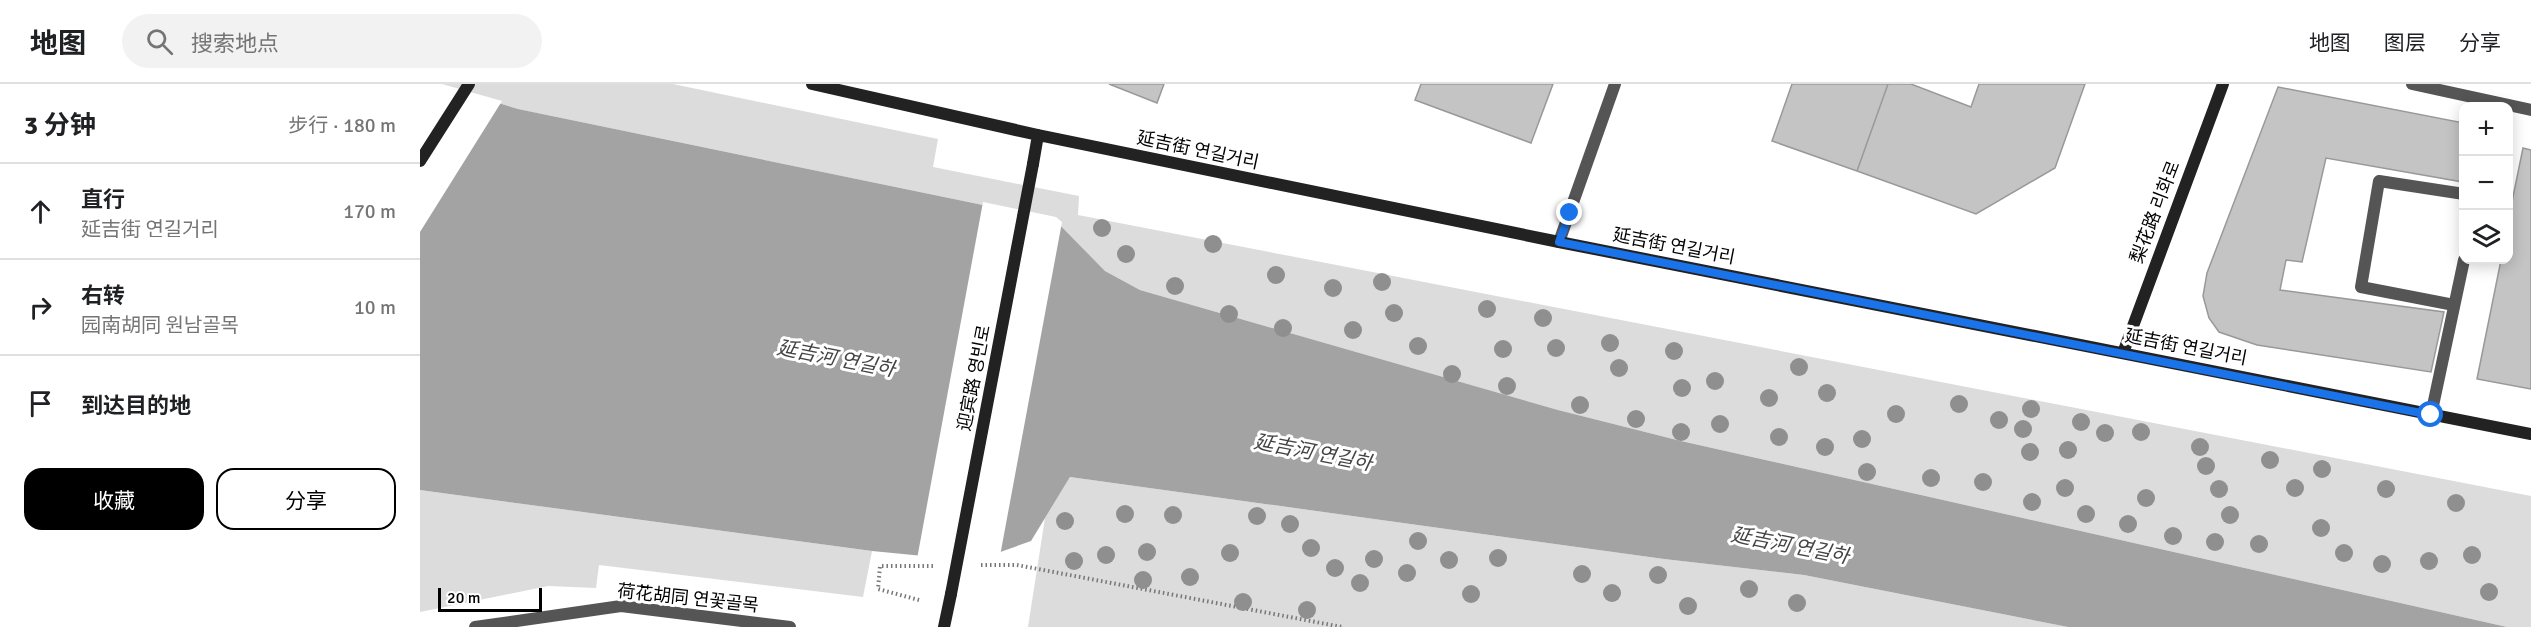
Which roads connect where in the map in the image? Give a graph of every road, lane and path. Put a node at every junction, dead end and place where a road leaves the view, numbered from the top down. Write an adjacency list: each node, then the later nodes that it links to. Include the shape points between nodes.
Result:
1 (469, 84): 10 (street)
2 (812, 84): 9 (street, 延吉街 연길거리)
3 (1615, 84): 12 (street)
4 (2223, 84): 15 (street, 梨花路 리화로)
5 (2412, 84): 6 (street)
6 (2485, 102)
7 (2513, 107): 8 (street)
8 (2531, 110)
9 (1038, 135): 12 (street, 延吉街 연길거리); 23 (street, 迎宾路 영빈로, bridge)
10 (420, 161)
11 (2459, 193): 14 (street, via 2379,181 2361,287)
12 (1559, 242): 15 (street, 延吉街 연길거리)
13 (2463, 264): 14 (street)
14 (2454, 305): 16 (street)
15 (2123, 353): 16 (street, 延吉街 연길거리)
16 (2431, 415): 17 (street, 延吉街 연길거리)
17 (2531, 434)
18 (937, 566): 20 (path, via 880,566 879,589)
19 (972, 566): 24 (path, via 1017,565)
20 (920, 600)
21 (475, 627): 22 (street, 荷花胡同 연꽃골목, via 621,606)
22 (790, 627)
23 (944, 627)
24 (1342, 627)

